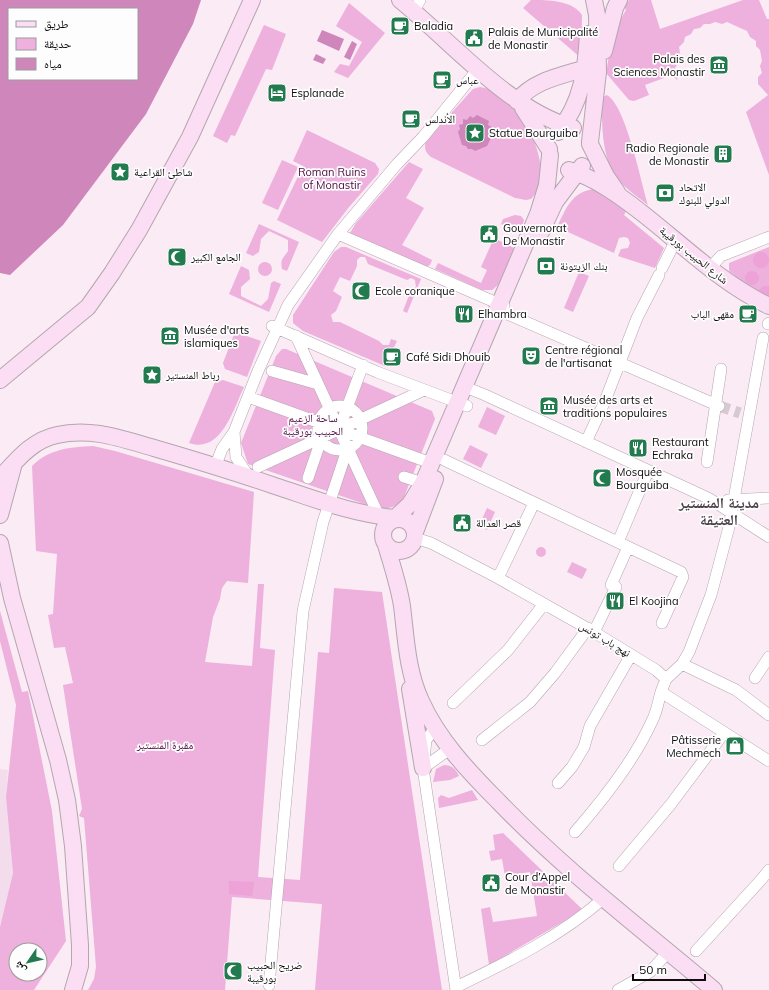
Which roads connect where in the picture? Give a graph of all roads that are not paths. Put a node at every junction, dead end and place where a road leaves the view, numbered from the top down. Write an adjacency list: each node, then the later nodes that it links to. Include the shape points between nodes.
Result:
1 (252, 0): 28 (main road, via 190,137 139,230 112,273 88,307)
2 (400, 0): 6 (main road)
3 (590, 0): 8 (main road)
4 (594, 0): 8 (main road, via 597,15)
5 (619, 0): 8 (main road)
6 (417, 5): 7 (main road)
7 (478, 69): 9 (main road); 15 (street, via 423,137)
8 (592, 70): 9 (main road, via 537,84 526,90); 10 (main road); 11 (main road)
9 (517, 101): 10 (main road); 12 (main road, via 533,122)
10 (565, 129): 11 (main road, via 583,133); 12 (main road, via 551,139)
11 (590, 143): 13 (main road, via 588,159); 14 (main road, شارع الحبيب بورقيبة, via 606,176)
12 (550, 152): 13 (main road, via 557,165); 20 (main road, via 547,185)
13 (576, 170): 14 (main road, شارع الحبيب بورقيبة); 20 (main road, via 555,202)
14 (622, 198): 17 (main road, شارع الحبيب بورقيبة)
15 (338, 234): 20 (street); 21 (street)
16 (769, 237): 18 (street, via 721,256)
17 (676, 240): 18 (main road, شارع الحبيب بورقيبة); 24 (street, via 636,318)
18 (710, 268): 19 (main road, شارع الحبيب بورقيبة, via 726,282)
19 (769, 306)
20 (504, 308): 24 (street); 31 (main road)
21 (274, 327): 22 (street); 32 (street, via 250,384)
22 (296, 336): 25 (street); 29 (street)
23 (769, 351): 58 (street, via 762,340 744,414)
24 (621, 362): 34 (street); 43 (street)
25 (363, 365): 30 (street); 35 (street)
26 (722, 369): 34 (street)
27 (272, 371): 29 (street)
28 (0, 380)
29 (318, 384): 36 (street)
30 (424, 390): 33 (street); 37 (street)
31 (476, 392): 33 (main road); 43 (street)
32 (248, 397): 38 (street); 40 (street)
33 (462, 404): 47 (main road)
34 (718, 405): 48 (street)
35 (348, 407): 36 (street); 37 (street); 39 (street)
36 (329, 408): 38 (street); 39 (street)
37 (361, 419): 39 (street); 41 (street, via 363,426)
38 (319, 422): 39 (street); 42 (street, via 318,432)
39 (339, 430): 41 (street); 42 (street); 44 (street); 45 (street)
40 (234, 432): 49 (street, via 222,449); 51 (street, via 236,457)
41 (360, 437): 45 (street, via 354,446); 47 (street)
42 (321, 439): 44 (street, via 325,445); 51 (street); 54 (street)
43 (586, 442): 50 (street)
44 (334, 449): 45 (street)
45 (348, 449): 60 (street); 64 (street)
46 (15, 462): 49 (main road, via 23,453 44,439 82,431 107,435); 53 (main road); 63 (main road)
47 (437, 462): 55 (main road); 59 (street); 66 (main road)
48 (707, 462)
49 (215, 467): 51 (main road)
50 (648, 471): 57 (street); 69 (street)
51 (253, 472): 60 (main road)
52 (404, 477): 55 (street)
53 (0, 478)
54 (308, 478)
55 (423, 483): 64 (main road, via 410,504)
56 (769, 498): 58 (street)
57 (710, 499): 58 (street); 62 (street)
58 (734, 500): 62 (street)
59 (534, 503): 69 (street); 71 (street)
60 (330, 504): 61 (main road); 99 (street, via 323,522 303,611)
61 (350, 511): 64 (main road); 68 (main road, via 372,528)
62 (732, 512): 65 (street); 79 (street, via 711,595)
63 (0, 515)
64 (387, 517): 66 (main road, via 409,522); 68 (main road, via 384,529)
65 (769, 536)
66 (413, 539): 68 (main road, via 406,549 395,550); 71 (street, نهج باب تونس, via 431,543); 73 (main road, via 403,570)
67 (0, 543): 72 (main road)
68 (385, 543): 73 (main road)
69 (623, 545): 75 (street, via 682,573); 76 (street, via 611,585 616,587)
70 (0, 575): 72 (main road)
71 (498, 578): 74 (street, نهج باب تونس)
72 (12, 598): 101 (main road, via 67,800 80,933 80,966)
73 (401, 604): 80 (main road)
74 (544, 604): 76 (street, نهج باب تونس); 84 (street, via 508,650)
75 (662, 623)
76 (591, 630): 77 (street, نهج باب تونس); 88 (street, via 530,702)
77 (631, 655): 82 (street, نهج باب تونس, via 656,670); 92 (street, via 590,726 584,747)
78 (769, 657): 81 (street)
79 (682, 664): 82 (street); 85 (street, via 736,690)
80 (410, 669): 86 (main road, via 421,700); 91 (main road, via 412,705)
81 (755, 678)
82 (666, 680): 83 (street)
83 (661, 692): 87 (street); 93 (street, via 652,722 636,749)
84 (453, 703)
85 (769, 715)
86 (436, 727): 89 (main road); 91 (street, via 426,740)
87 (724, 733): 90 (street); 94 (street, via 671,804)
88 (482, 740)
89 (450, 748): 91 (street); 96 (main road, via 473,776 541,844)
90 (769, 761)
91 (422, 768): 100 (street)
92 (558, 783)
93 (575, 832)
94 (618, 866)
95 (769, 870): 97 (street)
96 (604, 898): 98 (main road); 100 (street, via 587,913 531,949)
97 (696, 951)
98 (668, 952): 102 (street, via 650,972); 103 (main road)
99 (269, 985)
100 (456, 989)
101 (73, 990)
102 (618, 990)
103 (714, 990)

